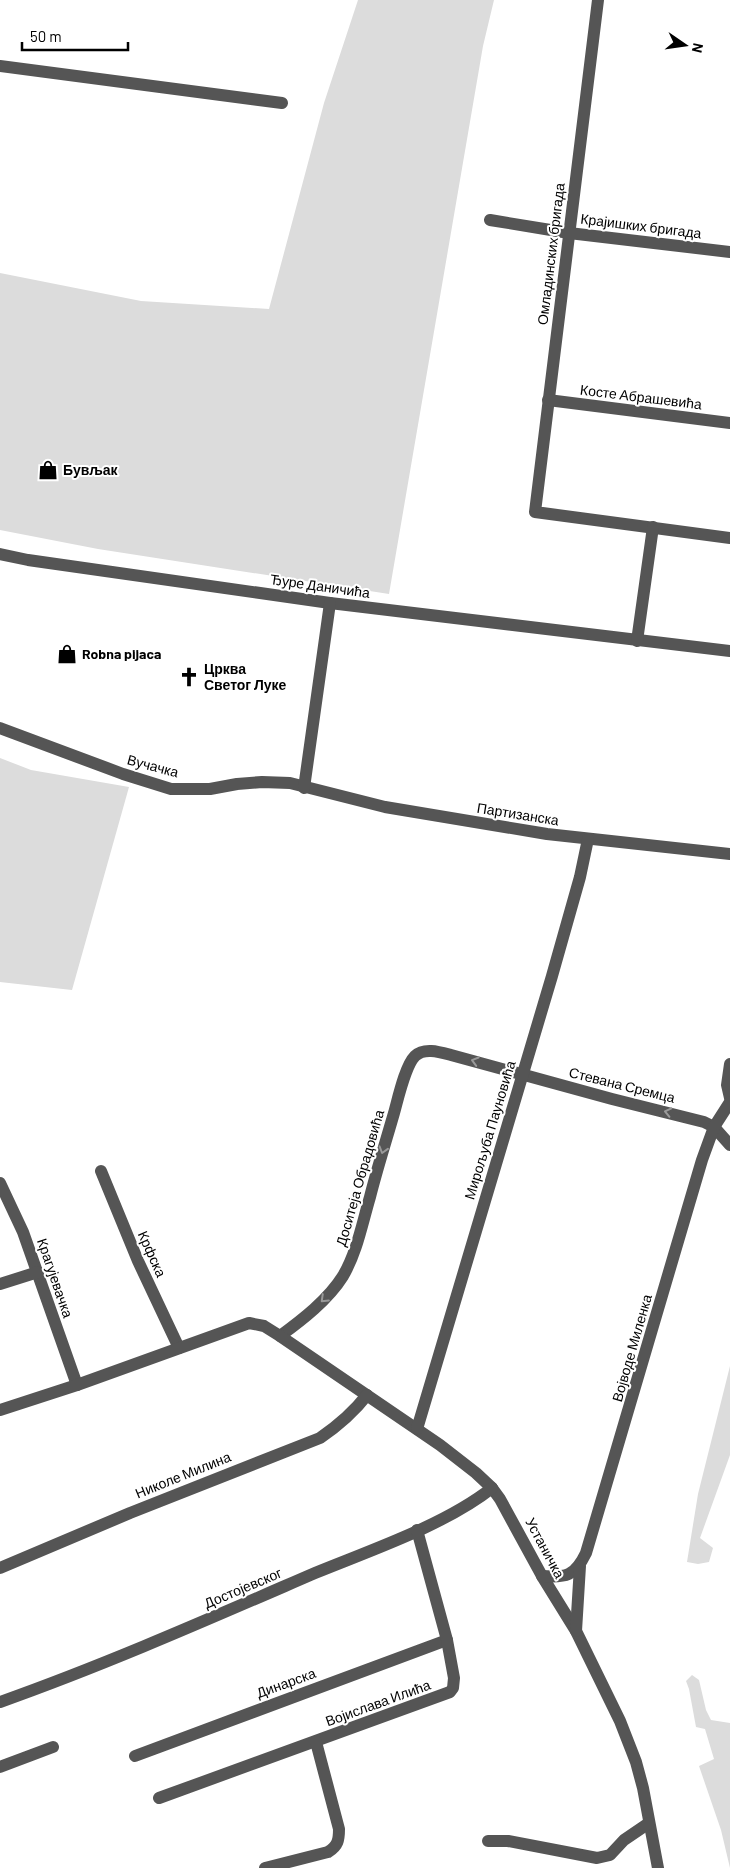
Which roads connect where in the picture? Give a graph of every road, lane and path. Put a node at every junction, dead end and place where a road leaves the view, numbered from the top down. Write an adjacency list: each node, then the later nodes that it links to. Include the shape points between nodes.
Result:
1 (598, 0): 5 (street, Омладинских бригада)
2 (0, 66): 3 (street)
3 (282, 103)
4 (490, 220): 5 (street, Крајишких бригада)
5 (569, 233): 6 (street, Крајишких бригада); 7 (street, Омладинских бригада)
6 (730, 252)
7 (548, 400): 8 (street, Косте Абрашевића); 9 (street, Омладинских бригада, via 535,512)
8 (730, 424)
9 (652, 527): 10 (street); 13 (street)
10 (730, 538)
11 (0, 554): 12 (street, Ђуре Даничића)
12 (330, 603): 13 (street, Ђуре Даничића); 16 (street)
13 (637, 641): 14 (street, Ђуре Даничића)
14 (730, 651)
15 (0, 728): 16 (street, Вучачка, via 171,789 210,789 279,782)
16 (304, 788): 17 (street, Партизанска, via 385,807)
17 (588, 839): 18 (street, Партизанска); 20 (street, Мирољуба Пауновића, via 580,878)
18 (730, 854)
19 (730, 1064): 21 (street, via 727,1085)
20 (522, 1075): 23 (street, Стевана Сремца, one-way to 20); 29 (street, Доситеја Обрадовића, one-way to 29, via 434,1051 414,1056 406,1073 350,1262 330,1292); 34 (street, Мирољуба Пауновића)
21 (730, 1098)
22 (730, 1102): 23 (street, Војводе Миленка)
23 (714, 1127): 24 (street); 37 (street, Војводе Миленка, via 599,1514)
24 (730, 1145)
25 (101, 1171): 30 (street, Крфска)
26 (0, 1183): 27 (street, Крагујевачка)
27 (38, 1272): 28 (street); 31 (street, Крагујевачка)
28 (0, 1284)
29 (280, 1336): 30 (street, via 250,1322); 32 (street, Устаничка)
30 (179, 1348): 31 (street)
31 (77, 1385): 33 (street)
32 (367, 1395): 34 (street, Устаничка); 38 (street, Николе Милина, via 355,1412 320,1438)
33 (0, 1410)
34 (417, 1428): 35 (street, Устаничка)
35 (492, 1488): 36 (street, Достојевског, via 477,1500); 39 (street, Устаничка, via 508,1511)
36 (416, 1530): 41 (street, Војислава Илића); 42 (street, Достојевског, via 161,1640)
37 (580, 1566): 39 (street, via 562,1577); 40 (street, Војводе Миленка)
38 (0, 1568)
39 (542, 1576): 40 (street, Устаничка)
40 (576, 1631): 48 (street, Устаничка, via 620,1721 636,1762)
41 (447, 1640): 43 (street, Војислава Илића, via 454,1678 450,1692); 45 (street, Динарска)
42 (0, 1702)
43 (316, 1742): 47 (street, Војислава Илића); 50 (street, via 339,1829 336,1847 328,1852)
44 (53, 1747): 46 (street)
45 (135, 1756)
46 (0, 1767)
47 (158, 1798)
48 (649, 1824): 49 (street, via 624,1840 610,1855 597,1858); 51 (street, Устаничка)
49 (488, 1841)
50 (265, 1868)
51 (658, 1868)

